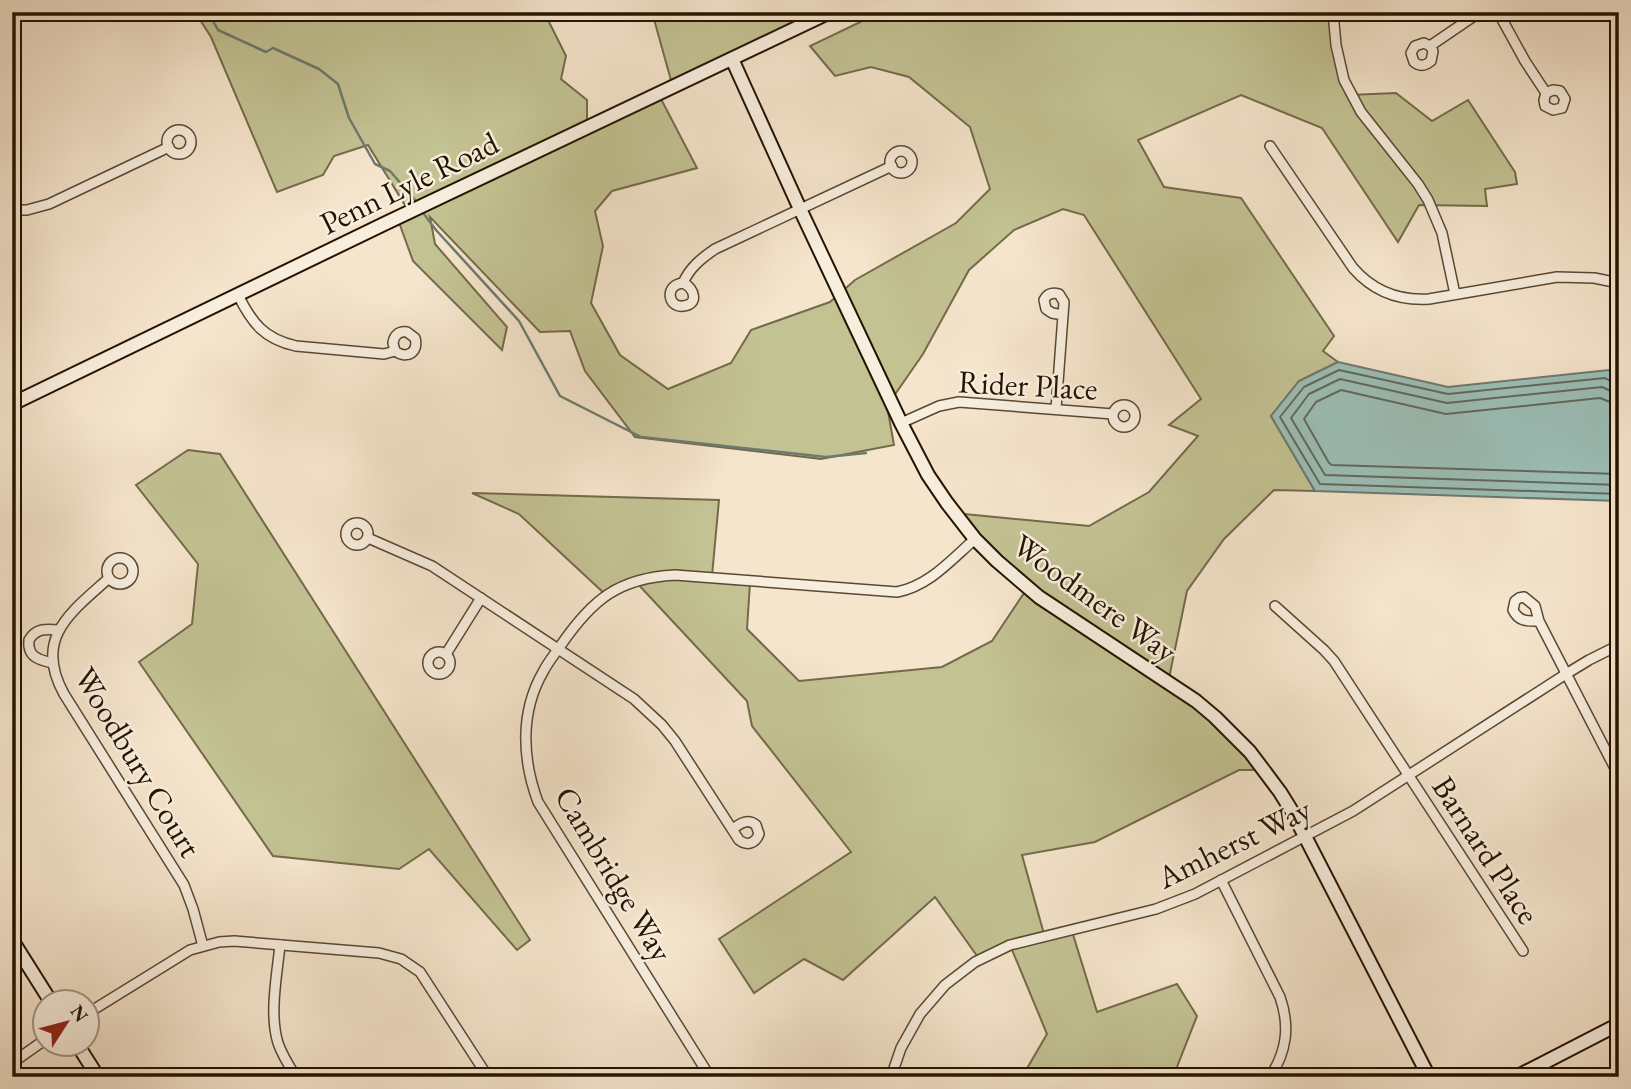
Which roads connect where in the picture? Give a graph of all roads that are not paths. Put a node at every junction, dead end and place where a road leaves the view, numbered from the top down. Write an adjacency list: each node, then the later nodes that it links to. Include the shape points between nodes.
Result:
1 (830, 12): 6 (street, Penn Lyle Road)
2 (1333, 12): 15 (street, via 1344,80 1361,112 1428,200 1443,233)
3 (1480, 12): 5 (street)
4 (1498, 12): 7 (street)
5 (1430, 46)
6 (732, 59): 11 (street, Woodmere Way); 16 (street, Penn Lyle Road)
7 (1546, 93)
8 (1270, 146): 15 (street, via 1353,268 1369,284 1404,298)
9 (169, 147): 12 (street, via 49,204)
10 (892, 166): 11 (street)
11 (800, 209): 13 (street, via 715,249 696,263); 22 (street, Woodmere Way)
12 (12, 210)
13 (683, 283)
14 (1619, 283): 15 (street, via 1557,277)
15 (1455, 294)
16 (238, 295): 18 (street, via 255,324 284,343 384,354); 19 (street, Penn Lyle Road)
17 (1063, 316): 20 (street)
18 (395, 351)
19 (12, 404)
20 (1056, 409): 21 (street, Rider Place); 22 (street, Rider Place, via 959,402)
21 (1113, 414)
22 (901, 422): 24 (street, Woodmere Way, via 933,482)
23 (368, 538): 26 (street, via 432,566)
24 (975, 539): 31 (street, Cambridge Way, via 928,580 897,592 675,575 642,579 616,589 591,607); 38 (street, Woodmere Way, via 1039,597 1215,717 1266,771)
25 (109, 578): 29 (street, Woodbury Court, via 71,612)
26 (481, 598): 31 (street); 32 (street)
27 (1275, 606): 35 (street, Barnard Place, via 1334,661)
28 (1539, 621): 34 (street)
29 (59, 630): 33 (street, Woodbury Court); 33 (street, via 42,629 29,640 32,655)
30 (1619, 645): 34 (street, Amherst Way)
31 (558, 649): 37 (street, via 634,699 662,725); 53 (street, Cambridge Way, via 535,687 527,719 526,752 533,788)
32 (446, 654)
33 (53, 663): 42 (street, Woodbury Court, via 64,694 184,885)
34 (1566, 674): 35 (street, Amherst Way); 36 (street)
35 (1408, 775): 38 (street, Amherst Way); 43 (street, Barnard Place)
36 (1619, 776)
37 (733, 829)
38 (1305, 837): 39 (street, Amherst Way); 56 (street, Woodmere Way)
39 (1221, 880): 54 (street, Amherst Way, via 1167,905 1018,943 975,962 945,985 920,1014); 55 (street, via 1284,1007 1285,1046)
40 (12, 940): 44 (street)
41 (280, 945): 42 (street, via 234,941); 51 (street, via 274,1026 282,1054); 52 (street, via 379,953 411,964)
42 (203, 946): 45 (street, via 176,957)
43 (1523, 951)
44 (42, 988)
45 (102, 1004)
46 (1619, 1024): 57 (street)
47 (32, 1049): 49 (street)
48 (86, 1058): 50 (street)
49 (12, 1063)
50 (98, 1077)
51 (296, 1077)
52 (488, 1077)
53 (710, 1077)
54 (891, 1077)
55 (1270, 1077)
56 (1429, 1077)
57 (1516, 1077)

